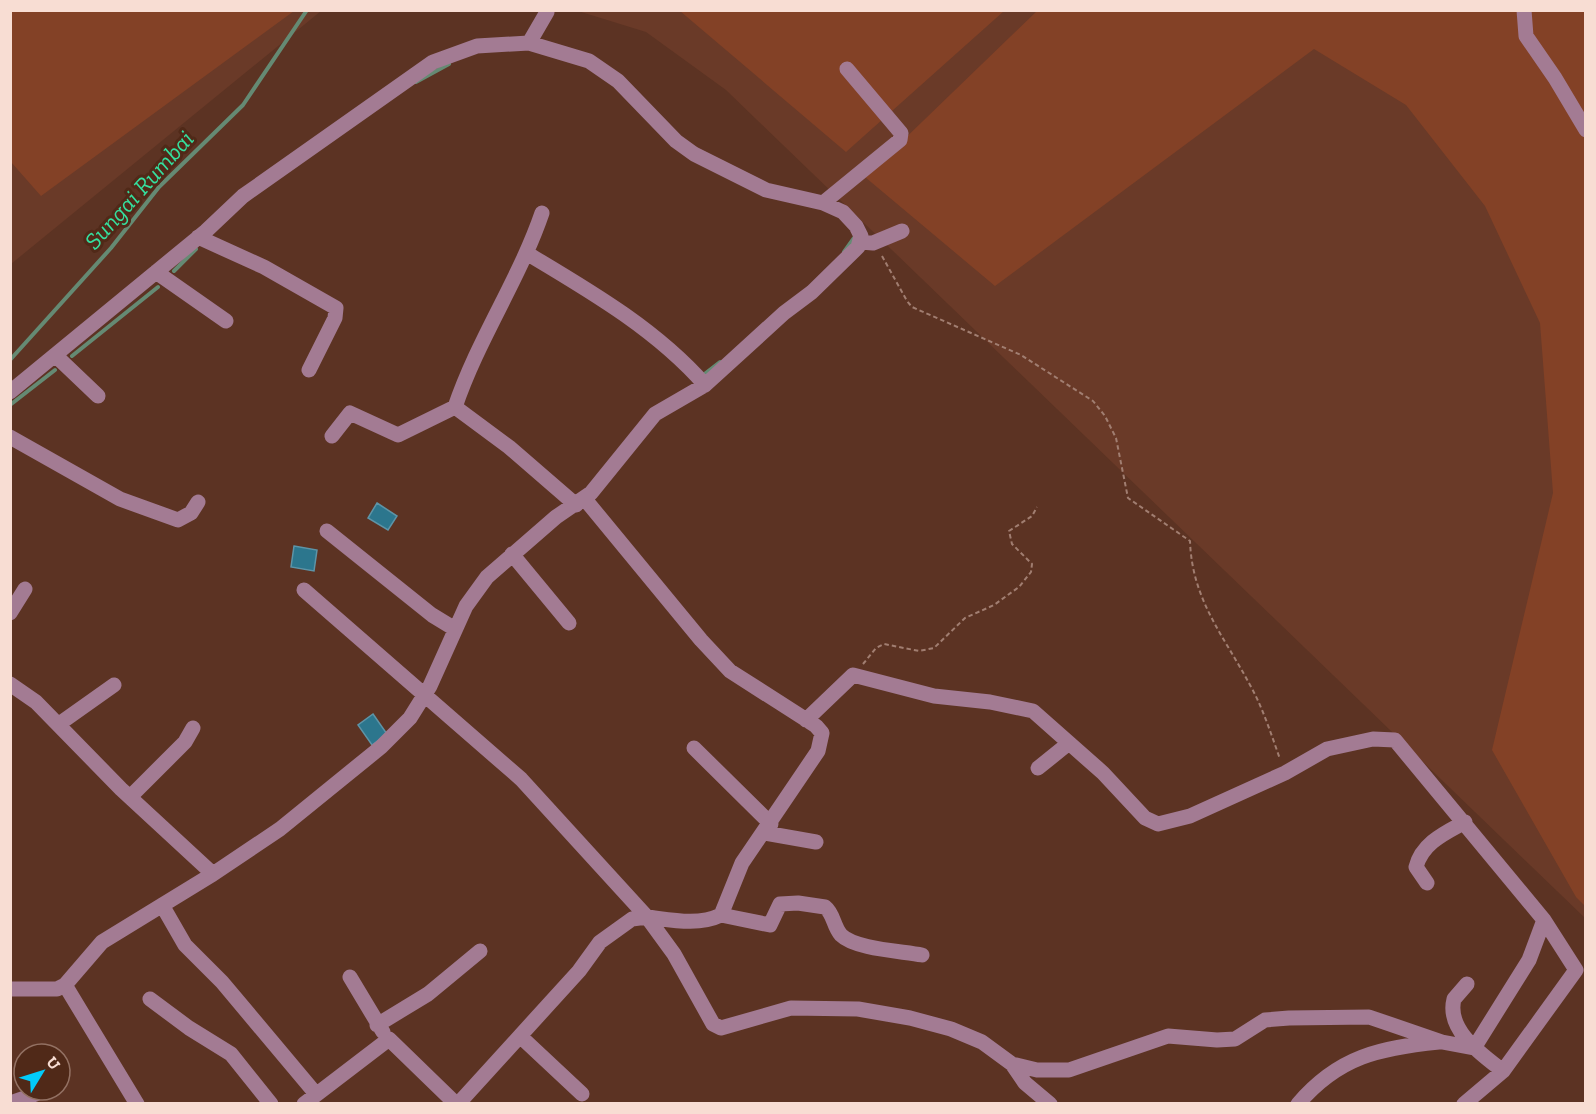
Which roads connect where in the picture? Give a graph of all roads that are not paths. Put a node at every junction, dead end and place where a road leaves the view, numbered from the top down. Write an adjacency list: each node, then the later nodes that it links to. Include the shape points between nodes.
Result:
1 (1524, 10): 5 (street, via 1526,36)
2 (547, 12): 3 (street)
3 (529, 44): 6 (street, via 571,54 603,69 694,154 766,190); 9 (street, via 477,46 433,62 243,196)
4 (847, 69): 6 (street, via 901,133 900,140)
5 (1586, 130)
6 (823, 203): 10 (street, via 850,219)
7 (542, 213): 11 (street)
8 (902, 231): 10 (street)
9 (198, 237): 12 (street); 15 (street, via 264,267 336,308 335,318)
10 (867, 243): 16 (street)
11 (528, 254): 16 (street, via 651,334 680,356); 19 (street, via 467,371)
12 (156, 272): 13 (street); 14 (street)
13 (226, 321)
14 (55, 355): 17 (street); 18 (street)
15 (309, 370)
16 (705, 385): 23 (street, via 655,414)
17 (10, 392)
18 (98, 396)
19 (455, 407): 20 (street, via 394,435 350,413); 23 (street)
20 (332, 436)
21 (10, 437): 22 (street, via 120,499 178,520 191,513)
22 (198, 502)
23 (580, 502): 25 (street); 34 (street, via 730,671)
24 (327, 531): 30 (street)
25 (512, 554): 29 (street); 30 (street, via 487,577)
26 (25, 589): 28 (street)
27 (304, 590): 33 (street)
28 (10, 613)
29 (569, 623)
30 (455, 630): 33 (street)
31 (10, 684): 35 (street)
32 (114, 684): 35 (street)
33 (425, 694): 44 (street, via 410,718 381,747 267,838); 48 (street, via 521,779)
34 (806, 720): 37 (street, via 853,675 934,696 1028,709); 42 (street, via 822,733 823,740)
35 (59, 724): 40 (street)
36 (193, 728): 40 (street, via 185,742)
37 (1069, 743): 39 (street); 41 (street, via 1111,780 1145,818 1158,824 1190,816 1285,773 1333,746 1373,739 1395,740)
38 (694, 748): 42 (street)
39 (1038, 768)
40 (130, 797): 44 (street)
41 (1465, 822): 45 (street, via 1437,837 1422,853 1416,867); 49 (street)
42 (768, 828): 43 (street); 47 (street, via 742,863)
43 (816, 842)
44 (213, 874): 46 (street)
45 (1427, 883)
46 (162, 905): 54 (street, via 102,942); 65 (street, via 185,945 222,982)
47 (721, 915): 48 (street, via 710,921 682,922); 51 (street, via 770,925 780,904 825,907 836,929 851,942)
48 (647, 917): 58 (street, via 632,919 600,942); 62 (street, via 674,954 713,1024 721,1028 791,1008 858,1009 951,1029 982,1042)
49 (1544, 920): 61 (street, via 1529,960); 63 (street, via 1576,970)
50 (480, 951): 57 (street, via 428,994)
51 (922, 955)
52 (350, 977): 57 (street)
53 (1467, 984): 61 (street, via 1456,994 1452,1012)
54 (65, 985): 55 (street, via 57,989); 66 (street)
55 (10, 989)
56 (150, 999): 67 (street, via 231,1054)
57 (377, 1025): 59 (street)
58 (520, 1036): 64 (street); 68 (street)
59 (389, 1038): 65 (street); 68 (street)
60 (1442, 1041): 61 (street); 62 (street, via 1370,1017 1280,1018 1265,1020 1235,1039 1168,1036 1069,1070 1037,1070); 70 (street, via 1373,1052 1342,1067)
61 (1474, 1048): 63 (street)
62 (1012, 1064): 69 (street, via 1025,1083)
63 (1503, 1071): 71 (street)
64 (582, 1094)
65 (310, 1099)
66 (137, 1104)
67 (271, 1104)
68 (457, 1104)
69 (1050, 1104)
70 (1298, 1104)
71 (1464, 1104)

